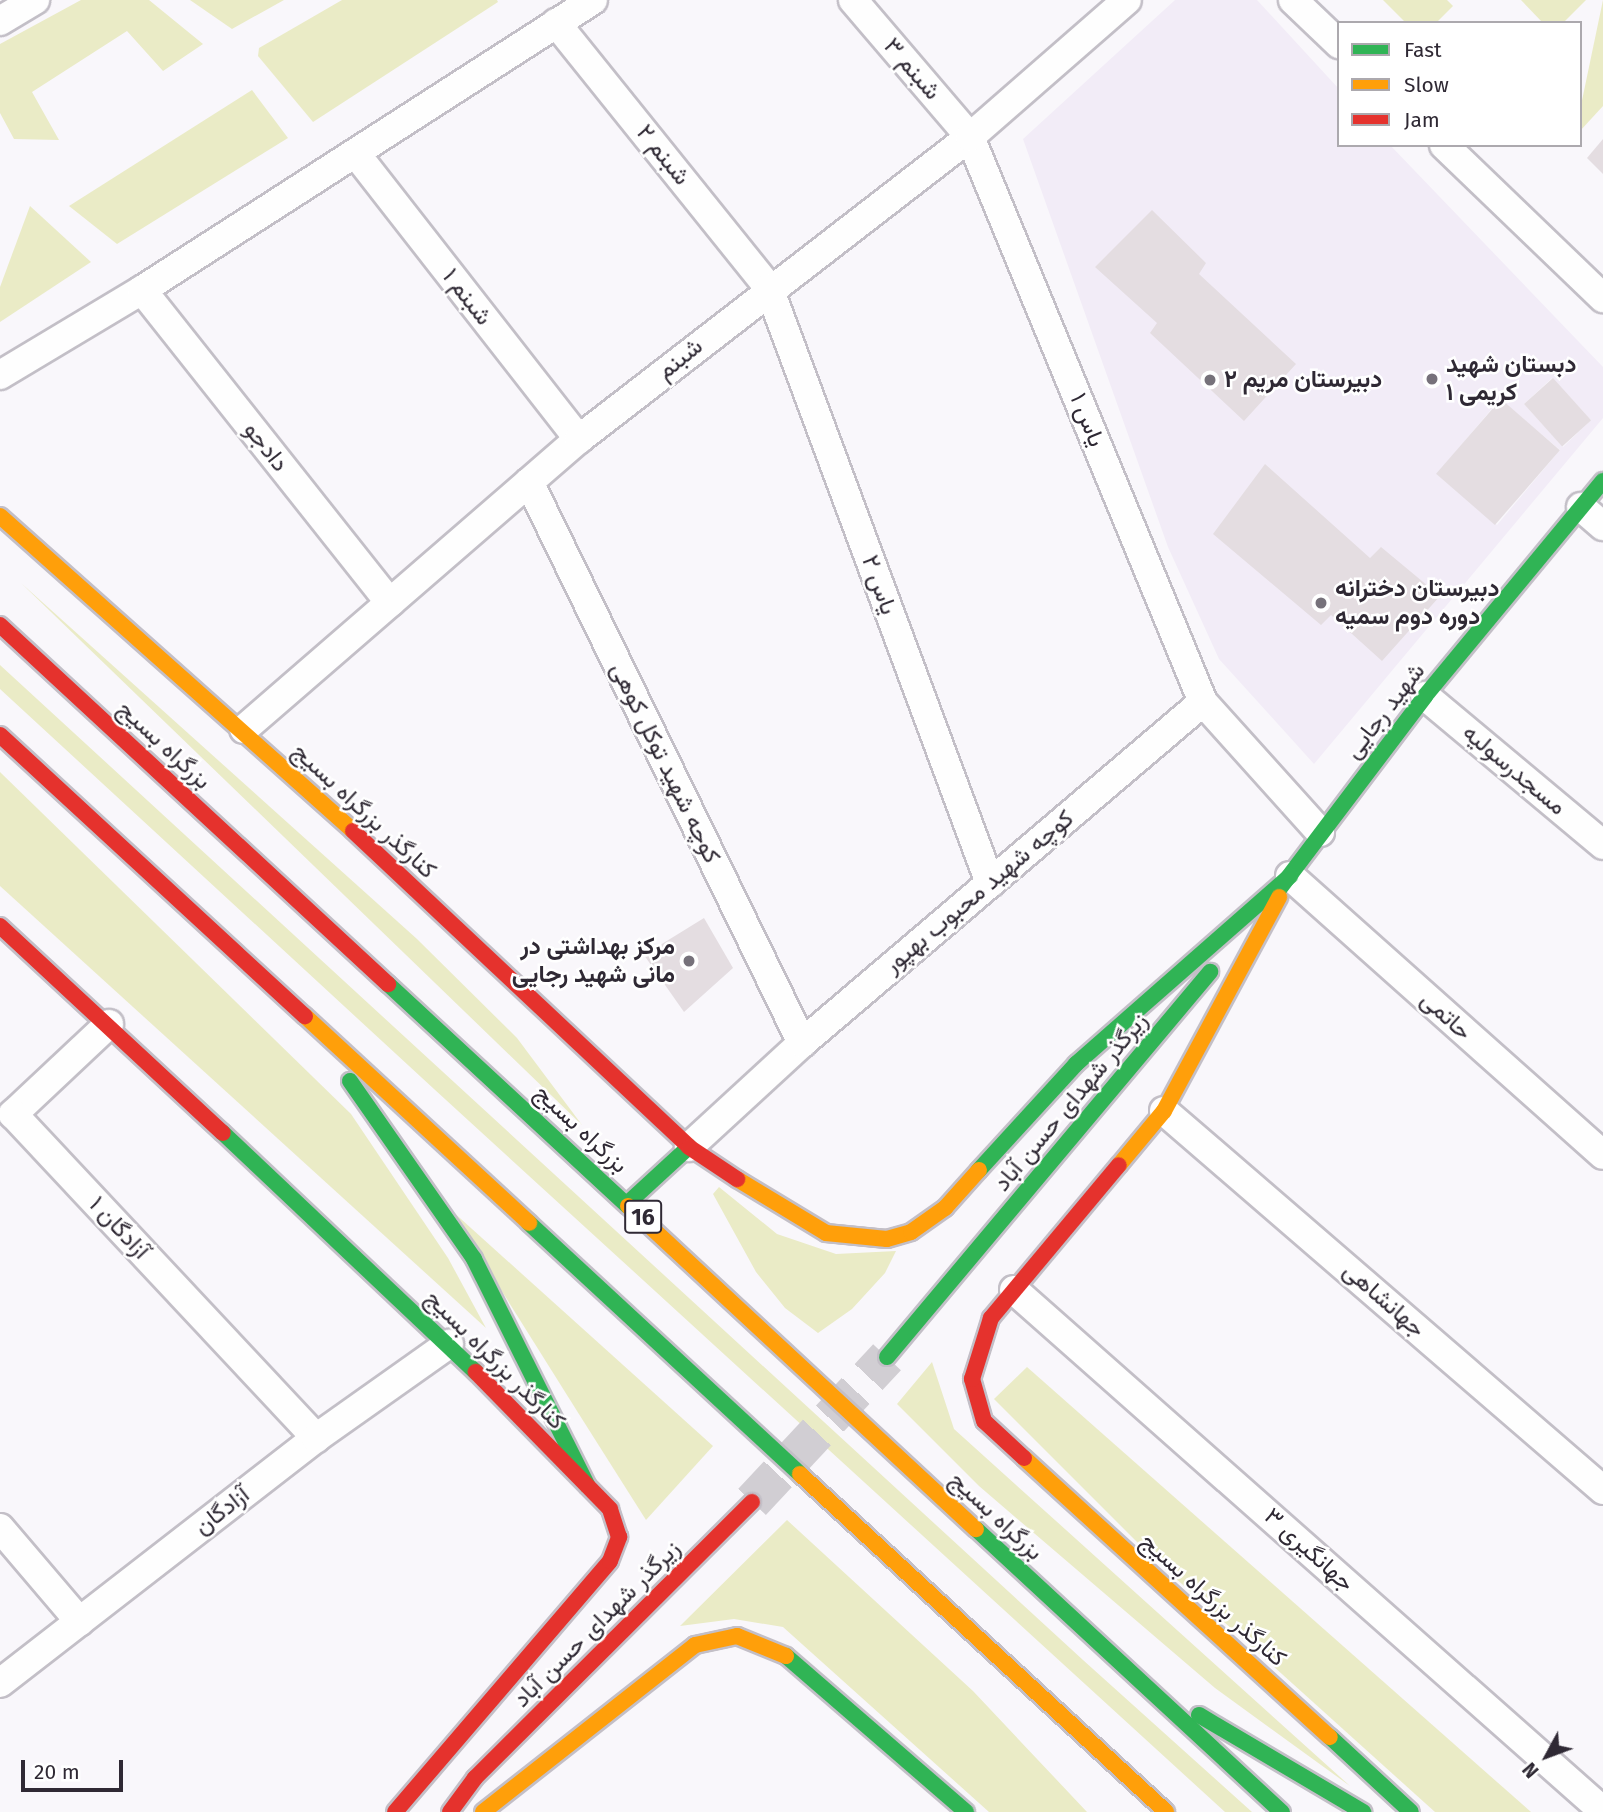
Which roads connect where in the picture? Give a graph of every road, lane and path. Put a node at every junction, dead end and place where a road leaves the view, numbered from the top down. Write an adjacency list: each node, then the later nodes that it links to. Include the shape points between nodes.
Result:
1 (35, 0): 6 (street)
2 (593, 0): 7 (street)
3 (853, 0): 9 (street, شبنم ۳)
4 (1127, 0): 9 (street, شبنم)
5 (1293, 0): 8 (street)
6 (0, 21)
7 (556, 23): 11 (street); 12 (street, شبنم ۲)
8 (1337, 42)
9 (970, 137): 12 (street, شبنم); 25 (street, یاس ۱)
10 (1446, 147): 14 (street)
11 (356, 154): 13 (street); 16 (street, شبنم ۱)
12 (769, 288): 16 (street, شبنم); 31 (street, یاس ۲)
13 (142, 290): 15 (street); 22 (street, دادجو)
14 (1603, 299)
15 (0, 375)
16 (579, 439): 18 (street, شبنم)
17 (1603, 481): 19 (main road, شهید رجایی)
18 (529, 482): 22 (street, شبنم); 35 (street, کوچه شهید توکل کوهی)
19 (1581, 507): 21 (street); 24 (main road, شهید رجایی)
20 (0, 516): 26 (main road, کنارگذر بزرگراه بسیج)
21 (1603, 526)
22 (390, 603): 26 (street, شبنم)
23 (0, 625): 39 (main road, بزرگراه بسیج / 16)
24 (1425, 696): 28 (main road, شهید رجایی); 29 (street, مسجدرسولیه)
25 (1203, 702): 28 (street); 31 (street, کوچه شهید محبوب بهپور)
26 (244, 729): 37 (main road, کنارگذر بزرگراه بسیج)
27 (1, 737): 33 (main road)
28 (1320, 832): 30 (main road, شهید رجایی)
29 (1603, 845)
30 (1290, 876): 36 (main road); 37 (main road, کنارگذر بزرگراه بسیج, via 1076,1065 946,1208 911,1232 863,1240 826,1233 777,1207); 38 (street, حاتمی); 42 (main road, زیرگذر شهدای حسن آباد)
31 (990, 883): 35 (street, کوچه شهید محبوب بهپور)
32 (0, 926): 34 (main road, کنارگذر بزرگراه بسیج)
33 (306, 1019): 44 (main road, via 474,1259); 52 (main road)
34 (109, 1024): 41 (main road, کنارگذر بزرگراه بسیج); 43 (street, آزادگان ۱, via 13,1114)
35 (802, 1043): 37 (street, کوچه شهید محبوب بهپور)
36 (1164, 1111): 40 (main road); 45 (street, جهانشاهی)
37 (689, 1147): 39 (main road, کوچه شهید محبوب بهپور)
38 (1603, 1155)
39 (628, 1203): 49 (main road, بزرگراه بسیج / 16)
40 (1014, 1290): 55 (street, جهانگیری ۳); 63 (main road, کنارگذر بزرگراه بسیج, via 991,1318 972,1378 984,1421)
41 (449, 1344): 43 (street, آزادگان); 44 (main road, کنارگذر بزرگراه بسیج)
42 (887, 1357)
43 (316, 1438): 48 (street, آزادگان)
44 (587, 1485): 56 (main road, via 610,1509 619,1537 610,1560)
45 (1603, 1490)
46 (752, 1502): 51 (main road, زیرگذر شهدای حسن آباد)
47 (0, 1528): 48 (street)
48 (80, 1622): 50 (street, آزادگان)
49 (1128, 1674): 61 (main road, بزرگراه بسیج / 16); 62 (main road)
50 (0, 1683)
51 (475, 1778): 53 (main road); 57 (main road)
52 (1138, 1790): 59 (main road); 60 (main road)
53 (431, 1805)
54 (496, 1808): 58 (main road, via 695,1646 737,1636 771,1646)
55 (1603, 1811)
56 (395, 1812)
57 (450, 1812)
58 (966, 1812)
59 (1152, 1812)
60 (1166, 1812)
61 (1282, 1812)
62 (1363, 1812)
63 (1411, 1812)

